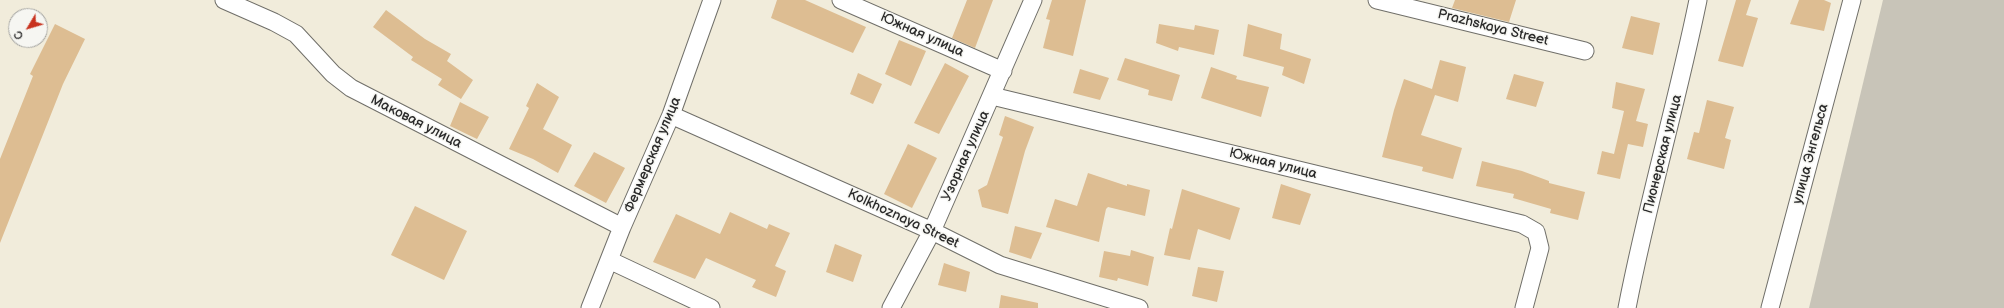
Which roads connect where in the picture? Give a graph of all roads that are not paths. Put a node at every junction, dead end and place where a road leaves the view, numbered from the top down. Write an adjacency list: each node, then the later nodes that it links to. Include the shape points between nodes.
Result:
1 (224, 0): 12 (street, Маковая улица, via 296,34 333,74 351,88)
2 (712, 0): 11 (street, Фермерская улица)
3 (841, 0): 9 (street, Южная улица)
4 (1033, 0): 9 (street, Узорная улица)
5 (1377, 0): 8 (street, Prazhskaya Street)
6 (1698, 0): 20 (street, Пионерская улица, via 1684,72 1636,259)
7 (1852, 0): 21 (street, улица Энгельса)
8 (1585, 51)
9 (1003, 71): 10 (street, Узорная улица)
10 (992, 96): 13 (street, Узорная улица); 19 (street, Южная улица, via 1522,224 1536,232 1540,248)
11 (671, 115): 12 (street, Фермерская улица); 13 (street, Kolkhoznaya Street)
12 (622, 227): 14 (street, Фермерская улица)
13 (932, 231): 17 (street, Узорная улица); 18 (street, Kolkhoznaya Street, via 1000,265)
14 (609, 260): 15 (street, Фермерская улица); 16 (street)
15 (590, 308)
16 (711, 308)
17 (891, 308)
18 (1139, 308)
19 (1524, 308)
20 (1627, 308)
21 (1770, 308)

